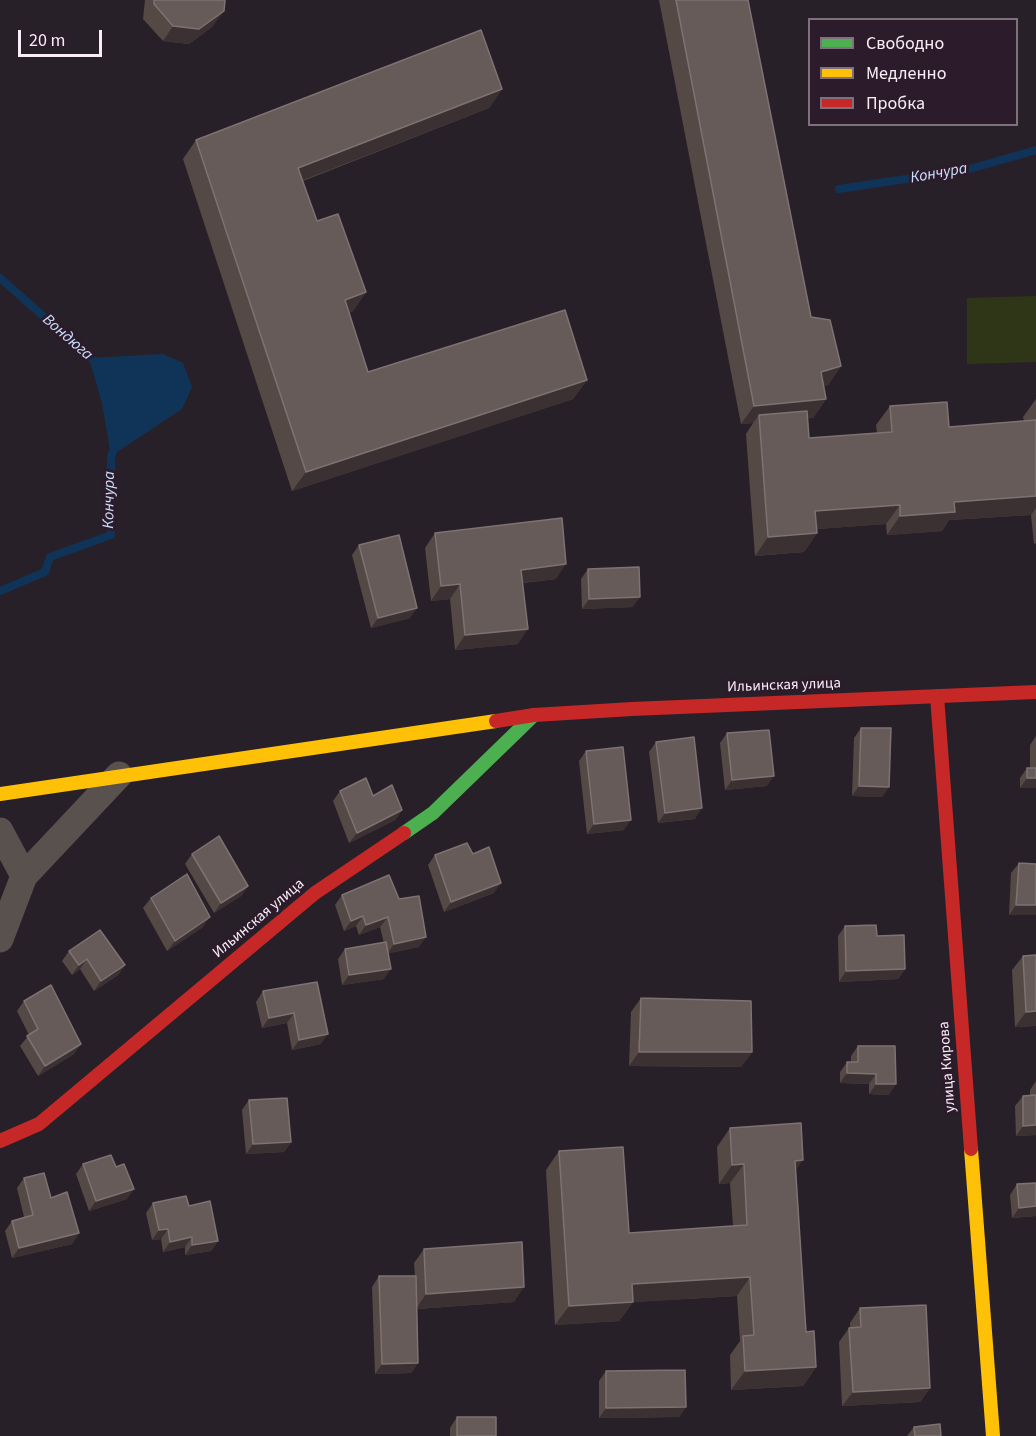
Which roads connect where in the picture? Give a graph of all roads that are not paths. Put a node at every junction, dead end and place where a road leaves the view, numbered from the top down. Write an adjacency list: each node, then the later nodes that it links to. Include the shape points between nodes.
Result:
1 (1036, 692): 2 (street, Ильинская улица)
2 (937, 696): 3 (street, Ильинская улица); 10 (street, улица Кирова)
3 (534, 715): 4 (street, Ильинская улица); 9 (street, Ильинская улица, via 433,813 315,893 39,1124)
4 (119, 775): 5 (street, Ильинская улица); 7 (street)
5 (0, 794)
6 (0, 831): 7 (street)
7 (24, 876): 8 (street)
8 (0, 939)
9 (0, 1142)
10 (993, 1436)

